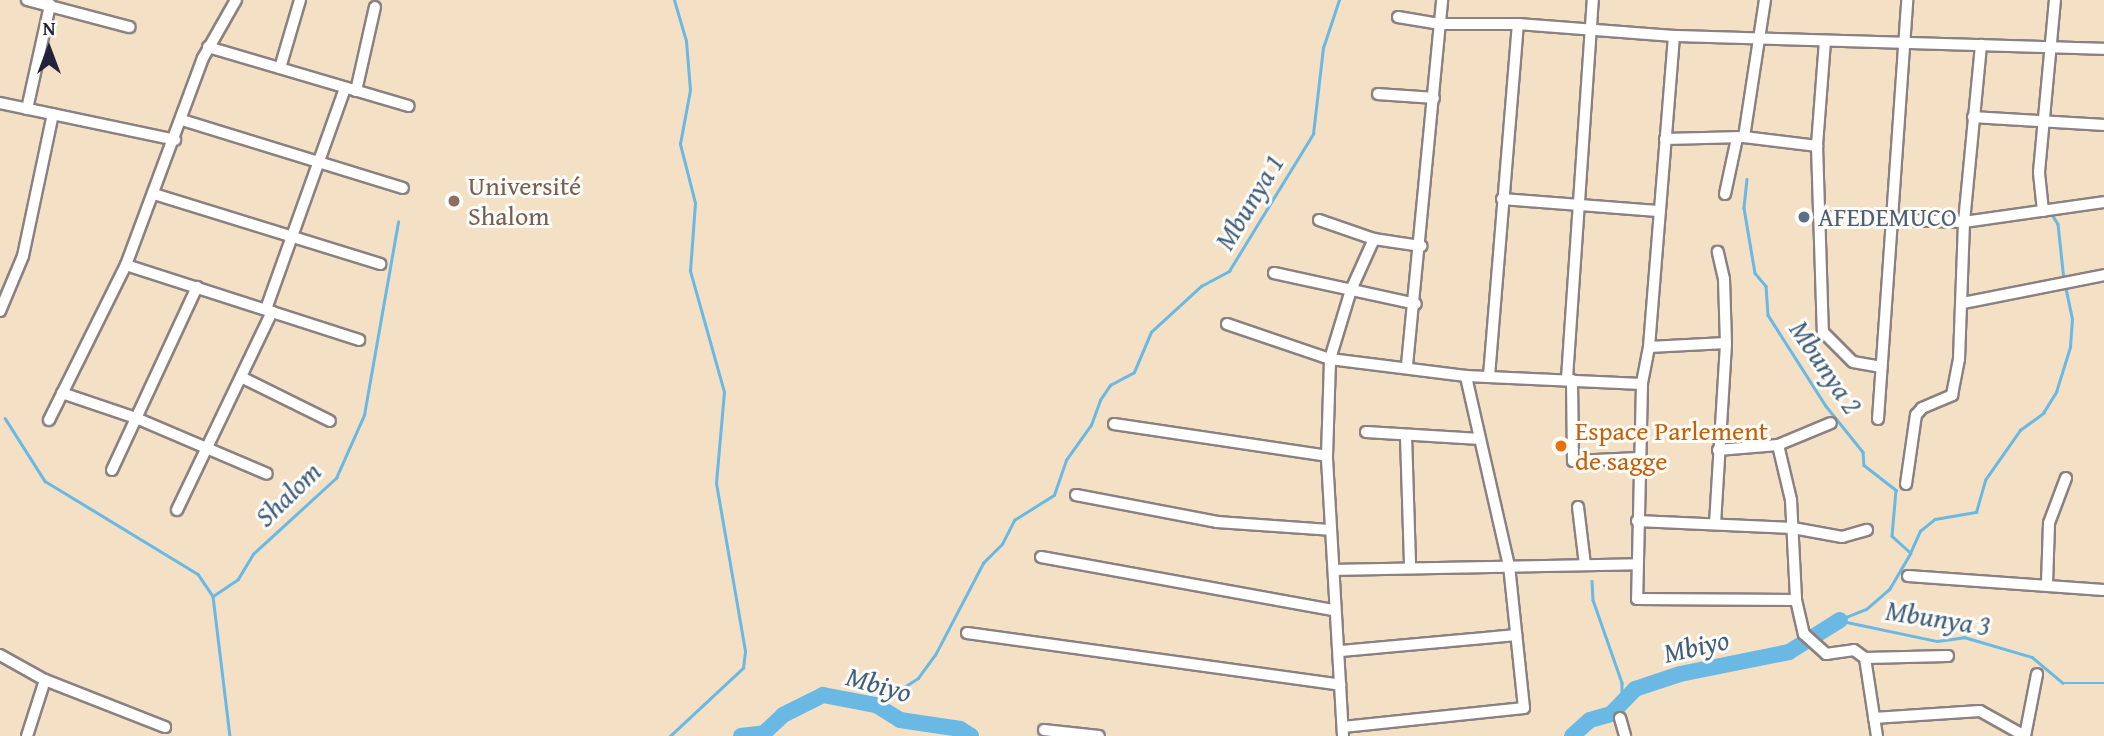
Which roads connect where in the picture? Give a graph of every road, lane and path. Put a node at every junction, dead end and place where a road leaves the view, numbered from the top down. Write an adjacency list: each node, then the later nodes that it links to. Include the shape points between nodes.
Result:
1 (27, 0): 9 (street)
2 (236, 0): 21 (street)
3 (300, 0): 24 (street)
4 (1442, 0): 12 (street)
5 (1593, 0): 15 (street)
6 (1765, 0): 17 (street)
7 (1907, 0): 19 (street)
8 (2055, 0): 22 (street)
9 (50, 5): 14 (street); 30 (street)
10 (375, 7): 25 (street)
11 (1398, 17): 12 (street)
12 (1440, 24): 13 (street); 27 (street)
13 (1517, 24): 15 (street); 44 (street)
14 (129, 27)
15 (1594, 28): 16 (street); 46 (street)
16 (1674, 36): 17 (street); 37 (street)
17 (1759, 36): 18 (street); 36 (street)
18 (1825, 41): 19 (street); 39 (street)
19 (1903, 42): 20 (street); 50 (street)
20 (1981, 45): 22 (street); 32 (street)
21 (208, 47): 24 (street); 33 (street)
22 (2051, 47): 23 (street); 34 (street)
23 (2104, 49)
24 (280, 68): 25 (street)
25 (350, 89): 29 (street); 40 (street)
26 (1378, 94): 27 (street)
27 (1434, 98): 55 (street)
28 (0, 103): 30 (street)
29 (408, 106)
30 (27, 108): 31 (street)
31 (53, 114): 38 (street); 66 (street, via 23,256)
32 (1973, 117): 34 (street); 52 (street)
33 (182, 120): 38 (street); 40 (street)
34 (2043, 120): 35 (street); 48 (street, via 2039,172)
35 (2104, 125)
36 (1740, 137): 37 (street); 39 (street); 43 (street)
37 (1665, 139): 47 (street)
38 (175, 140): 42 (street)
39 (1817, 146): 49 (street)
40 (321, 163): 41 (street); 53 (street)
41 (403, 188)
42 (154, 194): 53 (street); 58 (street)
43 (1725, 194)
44 (1502, 199): 46 (street); 75 (street)
45 (2104, 202): 48 (street)
46 (1580, 205): 47 (street); 77 (street)
47 (1658, 211): 70 (street)
48 (2043, 211): 52 (street)
49 (1819, 217): 50 (street); 73 (street, via 1823,332 1853,362)
50 (1891, 217): 52 (street); 73 (street)
51 (1320, 220): 54 (street)
52 (1964, 222): 63 (street)
53 (294, 238): 57 (street); 65 (street)
54 (1374, 239): 55 (street); 62 (street)
55 (1422, 246): 64 (street)
56 (1718, 252): 69 (street, via 1724,279)
57 (380, 264)
58 (126, 265): 61 (street); 79 (street)
59 (1274, 273): 62 (street)
60 (2104, 275): 63 (street)
61 (197, 287): 65 (street); 80 (street)
62 (1351, 290): 64 (street); 71 (street)
63 (1963, 303): 97 (street, via 1952,396 1916,415)
64 (1416, 304): 72 (street)
65 (269, 310): 68 (street); 76 (street)
66 (0, 312)
67 (1227, 324): 71 (street)
68 (359, 340)
69 (1726, 343): 70 (street); 91 (street)
70 (1649, 347): 78 (street)
71 (1330, 359): 72 (street); 92 (street)
72 (1407, 365): 74 (street)
73 (1882, 367): 81 (street)
74 (1466, 376): 75 (street); 88 (street)
75 (1489, 376): 77 (street)
76 (241, 377): 83 (street); 90 (street)
77 (1569, 379): 78 (street); 93 (street, via 1573,461)
78 (1642, 384): 93 (street)
79 (62, 393): 80 (street); 82 (street)
80 (136, 418): 90 (street); 94 (street)
81 (1878, 419)
82 (49, 420)
83 (330, 421)
84 (1831, 423): 89 (street)
85 (1114, 424): 92 (street)
86 (1366, 432): 87 (street)
87 (1406, 436): 88 (street); 109 (street)
88 (1480, 439): 110 (street)
89 (1778, 445): 91 (street); 103 (street)
90 (208, 447): 95 (street); 100 (street)
91 (1718, 450): 102 (street)
92 (1327, 456): 104 (street)
93 (1639, 458): 101 (street)
94 (112, 470)
95 (267, 474)
96 (2066, 478): 113 (street, via 2049,523)
97 (1906, 484)
98 (1076, 495): 104 (street, via 1217,522)
99 (1578, 507): 108 (street)
100 (177, 510)
101 (1637, 521): 102 (street); 107 (street)
102 (1714, 524): 103 (street)
103 (1793, 528): 105 (street, via 1842,537); 115 (street)
104 (1330, 530): 111 (street)
105 (1867, 530)
106 (1041, 556): 116 (street)
107 (1634, 564): 108 (street); 115 (street, via 1637,599)
108 (1586, 565): 110 (street)
109 (1410, 566): 110 (street); 111 (street)
110 (1509, 566): 118 (street)
111 (1335, 570): 116 (street)
112 (1908, 576): 113 (street)
113 (2047, 584): 114 (street)
114 (2104, 590)
115 (1796, 600): 122 (street, via 1804,634 1811,643 1826,654 1854,650)
116 (1334, 610): 119 (street)
117 (967, 633): 125 (street)
118 (1516, 635): 119 (street); 130 (street, via 1524,708)
119 (1341, 651): 125 (street)
120 (0, 655): 124 (street)
121 (1948, 656): 122 (street)
122 (1865, 658): 127 (street)
123 (2037, 674): 135 (street)
124 (45, 680): 128 (street); 131 (street)
125 (1340, 685): 130 (street)
126 (1619, 718): 133 (street)
127 (1874, 718): 134 (street); 135 (street, via 1980,711)
128 (165, 727)
129 (1044, 730): 132 (street)
130 (1343, 732)
131 (27, 736)
132 (1099, 736)
133 (1625, 736)
134 (1877, 736)
135 (2025, 736)

